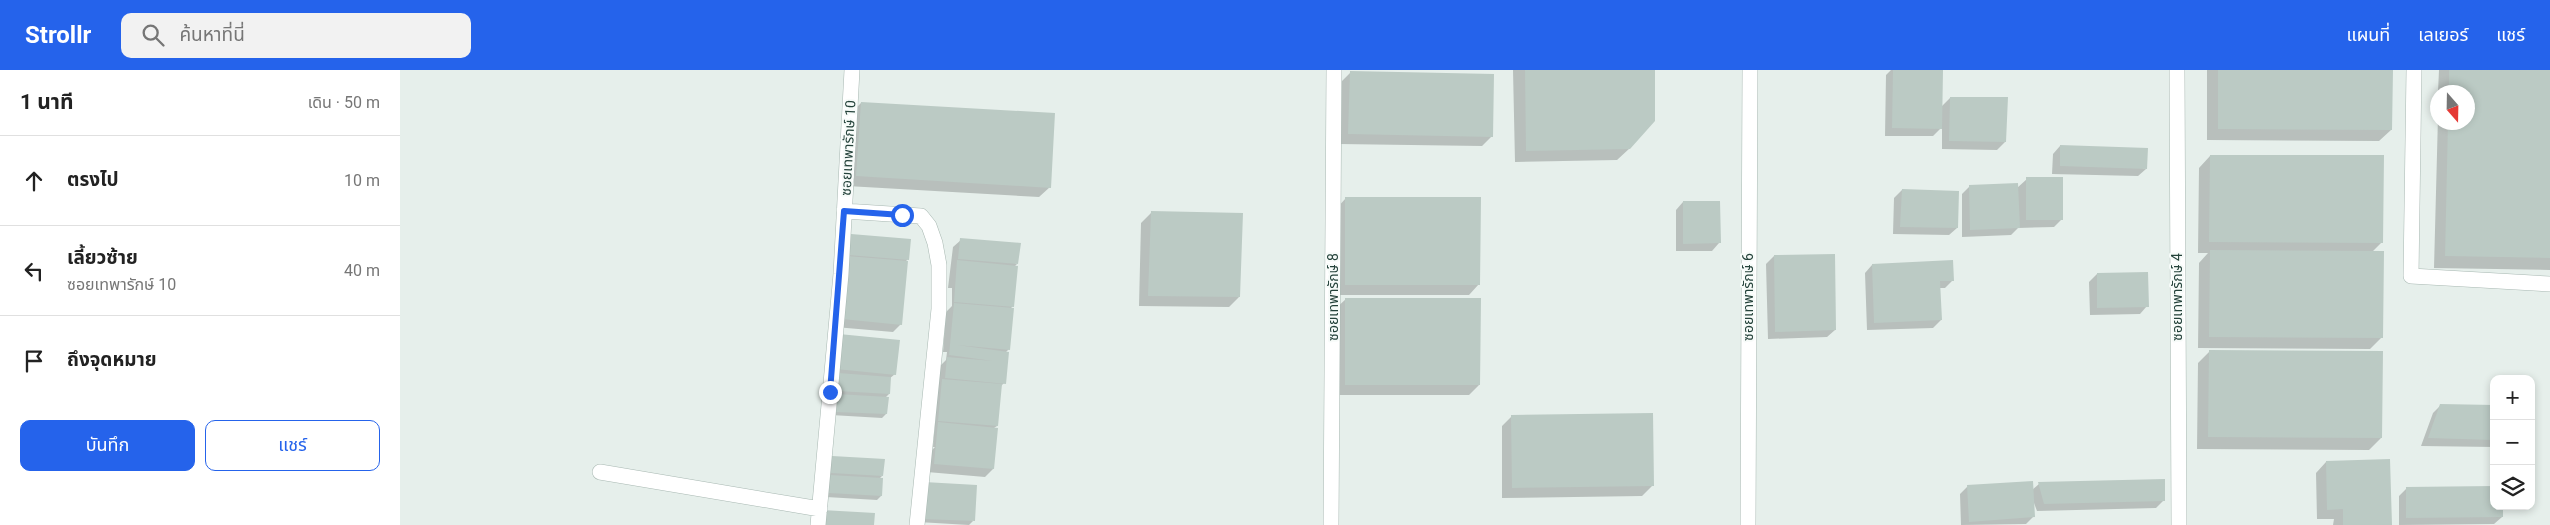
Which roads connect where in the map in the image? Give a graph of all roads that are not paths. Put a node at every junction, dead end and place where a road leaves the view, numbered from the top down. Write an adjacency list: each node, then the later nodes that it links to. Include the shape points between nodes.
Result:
1 (852, 70): 6 (street, ซอยเทพารักษ์ 10)
2 (1334, 70): 12 (street, ซอยเทพารักษ์ 8)
3 (1750, 70): 13 (street, ซอยเทพารักษ์ 6)
4 (2177, 70): 14 (street, ซอยเทพารักษ์ 4)
5 (2414, 70): 7 (street, via 2411,276)
6 (844, 211): 9 (street, ซอยเทพารักษ์ 10); 11 (street, via 920,216 929,226 936,243 940,265 939,309)
7 (2550, 284)
8 (600, 472): 9 (street)
9 (820, 509): 10 (street, ซอยเทพารักษ์ 10)
10 (818, 525)
11 (917, 525)
12 (1331, 525)
13 (1748, 525)
14 (2179, 525)

